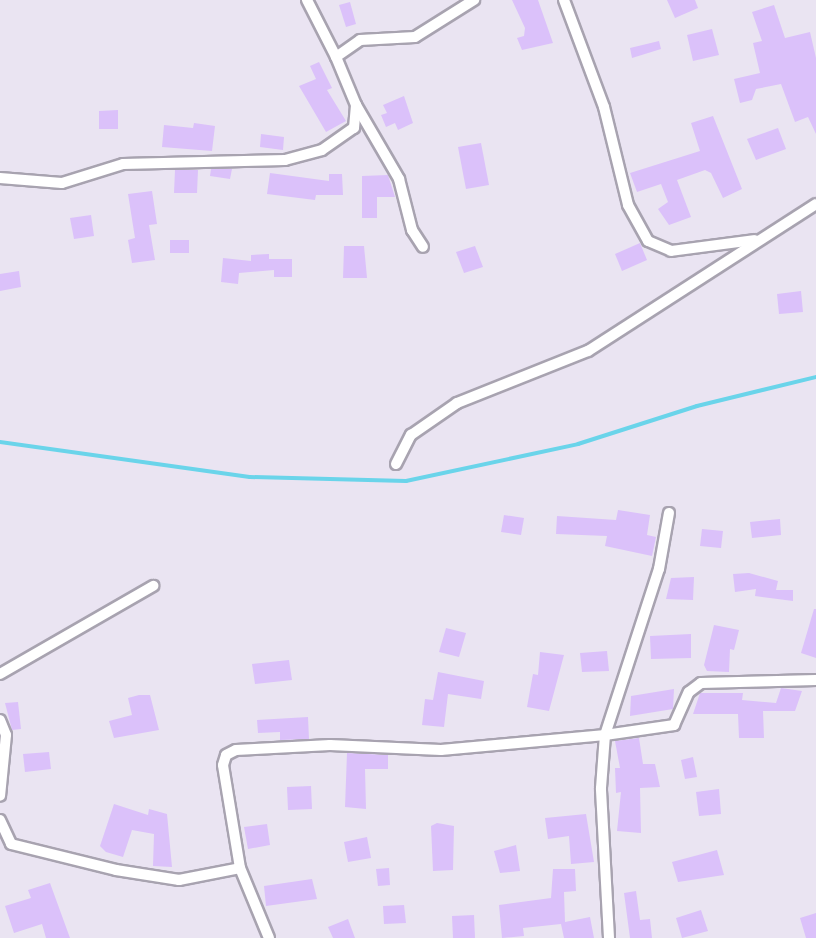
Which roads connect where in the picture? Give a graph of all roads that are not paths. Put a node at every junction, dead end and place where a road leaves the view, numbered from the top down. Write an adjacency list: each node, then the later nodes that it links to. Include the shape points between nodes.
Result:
1 (307, 0): 4 (street)
2 (474, 0): 4 (street, via 415,37 360,40)
3 (564, 0): 8 (street, via 604,107 628,205 648,241 671,250)
4 (336, 57): 5 (street)
5 (356, 105): 6 (street, via 354,128 322,150 285,160 123,164 62,183); 9 (street, via 399,179 412,230)
6 (0, 178)
7 (816, 204): 8 (street)
8 (758, 239): 10 (street, via 702,281 588,351 457,403 411,435)
9 (423, 247)
10 (396, 464)
11 (669, 513): 16 (street, via 659,570)
12 (153, 586): 13 (street)
13 (0, 674)
14 (816, 680): 16 (street, via 701,683 689,692 674,725)
15 (0, 720): 17 (street, via 6,735)
16 (605, 735): 19 (street, via 441,750 330,745 236,750 226,755 223,765); 21 (street, via 601,788)
17 (0, 796)
18 (0, 820): 19 (street, via 11,844 116,870 179,880)
19 (240, 868): 20 (street)
20 (269, 938)
21 (609, 938)

